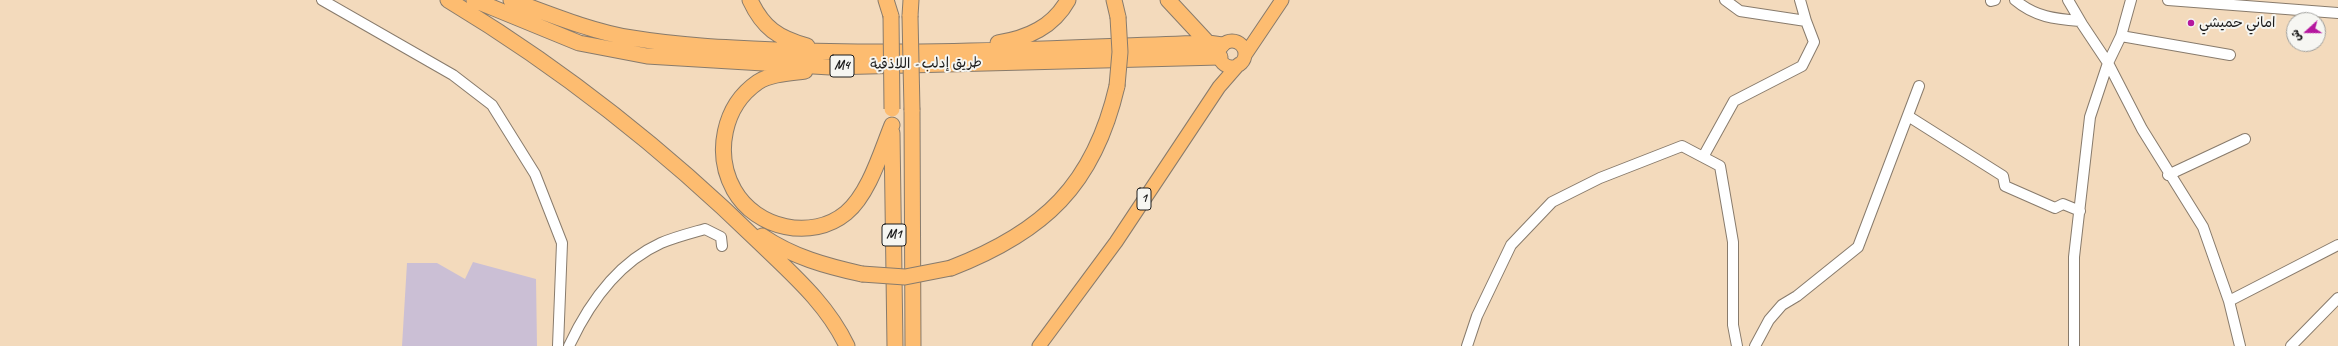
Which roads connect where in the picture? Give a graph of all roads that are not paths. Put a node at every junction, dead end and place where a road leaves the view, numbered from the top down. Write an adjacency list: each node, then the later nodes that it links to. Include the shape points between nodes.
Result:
1 (322, 0): 45 (street, via 453,76 492,105 534,174 562,243)
2 (448, 0): 38 (highway, via 492,26 592,98)
3 (474, 0): 28 (highway, طريق إدلب - اللاذقية / M4, via 578,44 647,56)
4 (511, 0): 28 (highway, طريق إدلب - اللاذقية / M4, via 560,18 631,38)
5 (750, 0): 28 (highway, via 758,17 772,31)
6 (886, 0): 20 (highway)
7 (891, 0): 20 (highway, M1)
8 (911, 0): 49 (highway, M1, bridge)
9 (1068, 0): 26 (highway, via 1051,22 1028,36)
10 (1114, 0): 38 (highway, bridge, via 1118,17 1120,52 1117,86 1101,141 1083,173 1063,198 1039,221 985,255 951,268 905,277 862,274 814,263 787,251 763,237)
11 (1168, 0): 25 (highway)
12 (1282, 0): 23 (main road, 1)
13 (1725, 0): 21 (street, via 1740,11)
14 (1800, 0): 21 (street)
15 (2015, 0): 22 (street, via 2026,9 2052,19)
16 (2068, 0): 22 (street)
17 (2131, 0): 24 (street)
18 (2168, 0): 19 (street)
19 (2338, 13)
20 (891, 16): 34 (highway, M1, bridge)
21 (1806, 21): 36 (street, via 1814,42 1802,66 1734,101)
22 (2080, 21): 30 (street)
23 (1261, 30): 25 (main road); 29 (main road, 1)
24 (2122, 36): 27 (street); 30 (street)
25 (1221, 50): 26 (highway, طريق إدلب - اللاذقية / M4); 28 (highway, طريق إدلب - اللاذقية / M4); 29 (main road, via 1231,66); 29 (main road, via 1241,45); 32 (main road, 1)
26 (940, 51): 28 (highway, طريق إدلب - اللاذقية / M4)
27 (2230, 54)
28 (829, 59): 34 (highway, via 759,82 744,95 732,112 725,130 723,152 734,190 746,206 763,218 784,227 805,229 825,225 847,213 861,195 874,171)
29 (1242, 59): 32 (main road, 1)
30 (2108, 63): 37 (street); 39 (street, via 2090,117)
31 (1919, 86): 33 (street)
32 (1219, 87): 44 (main road, 1, via 1116,242)
33 (1908, 116): 39 (street, via 2002,176 2005,186 2055,208 2063,204); 54 (street, via 1858,247 1782,305 1769,320)
34 (892, 125): 48 (highway, M1)
35 (2245, 139): 37 (street)
36 (1703, 157): 52 (street, via 1682,146 1600,178 1552,202 1511,245 1477,316); 53 (street, via 1720,166 1733,242 1733,325)
37 (2168, 175): 43 (street, via 2203,227)
38 (716, 199): 47 (highway, via 820,303)
39 (2080, 211): 55 (street, via 2074,257)
40 (2338, 244): 43 (street)
41 (722, 246): 46 (street, via 721,237 705,229 662,242 638,256 610,278 579,325)
42 (2338, 298): 57 (street)
43 (2229, 301): 56 (street)
44 (1068, 309): 50 (main road, 1); 51 (main road, 1, via 1061,330)
45 (558, 346)
46 (569, 346)
47 (847, 346)
48 (895, 346)
49 (913, 346)
50 (1039, 346)
51 (1050, 346)
52 (1467, 346)
53 (1738, 346)
54 (1755, 346)
55 (2074, 346)
56 (2240, 346)
57 (2291, 346)

